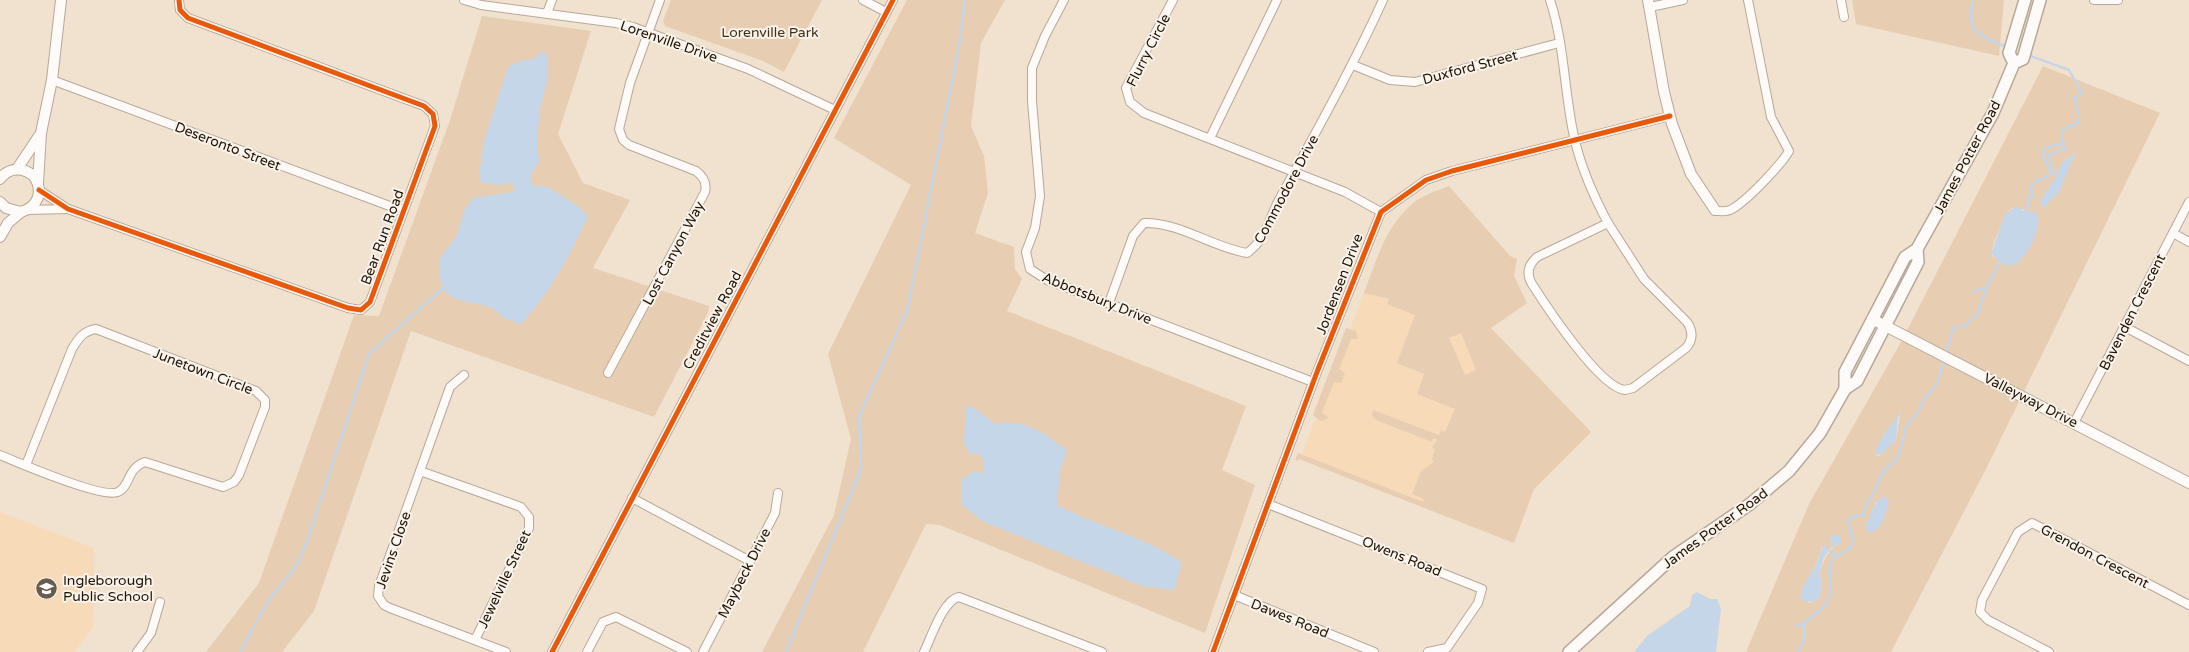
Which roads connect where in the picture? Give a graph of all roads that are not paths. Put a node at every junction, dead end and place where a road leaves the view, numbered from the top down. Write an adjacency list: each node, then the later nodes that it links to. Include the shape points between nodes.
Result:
1 (61, 0): 28 (street)
2 (179, 0): 43 (street, Bear Run Road, via 180,10 188,18 430,109 435,126)
3 (464, 0): 22 (street, Lorenville Drive)
4 (552, 0): 22 (street)
5 (660, 0): 24 (street)
6 (863, 0): 21 (street)
7 (893, 0): 21 (street, Creditview Road)
8 (1064, 0): 50 (street, Abbotsbury Drive, via 1032,68 1040,196 1035,228 1026,252 1030,269 1047,280)
9 (1173, 0): 32 (street, Flurry Circle, via 1126,88 1130,102 1144,113)
10 (1277, 0): 32 (street)
11 (1383, 0): 27 (street, Commodore Drive)
12 (1550, 0): 25 (street)
13 (1683, 0): 20 (street)
14 (1748, 0): 41 (street, via 1771,117 1789,151 1780,166 1734,208 1720,212)
15 (1841, 0): 23 (street)
16 (2025, 0): 26 (main road, James Potter Road, via 2009,53)
17 (2040, 0): 26 (main road, James Potter Road, via 2023,59)
18 (2094, 0): 19 (street)
19 (2118, 0)
20 (1649, 4): 30 (street)
21 (886, 12): 29 (street, Creditview Road)
22 (547, 13): 24 (street, Lorenville Drive, via 616,23)
23 (1844, 16)
24 (648, 32): 29 (street, Lorenville Drive, via 748,69); 55 (street, Lost Canyon Way, via 630,83 619,124 620,135 629,145 696,171 702,175 706,186)
25 (1559, 43): 27 (street, Duxford Street, via 1415,82 1390,80); 33 (street)
26 (2014, 63): 49 (main road, James Potter Road, via 1993,112)
27 (1353, 65): 35 (street, Commodore Drive)
28 (52, 80): 31 (street); 43 (street, Deseronto Street)
29 (835, 110): 65 (street, Creditview Road)
30 (1670, 116): 33 (street); 41 (street, via 1691,174)
31 (41, 133): 34 (street); 37 (street)
32 (1210, 138): 35 (street, Flurry Circle)
33 (1575, 140): 44 (street, via 1426,180); 45 (street, via 1583,168)
34 (9, 170): 36 (street); 37 (street, via 28,172)
35 (1294, 172): 44 (street, Flurry Circle, via 1345,192); 50 (street, Commodore Drive, via 1266,231 1257,246 1247,253 1230,250 1159,223 1144,223 1132,236)
36 (0, 179)
37 (39, 186): 40 (street, Bear Run Road); 42 (street, via 34,205)
38 (2189, 202): 46 (street, Bavenden Crescent)
39 (0, 206): 42 (street)
40 (68, 209): 42 (street, Bear Run Road); 43 (street, Bear Run Road, via 357,310 370,302)
41 (1714, 210)
42 (24, 211): 47 (street, via 8,223)
43 (403, 212)
44 (1381, 212): 57 (street, Jordensen Drive)
45 (1608, 224): 45 (street, via 1644,279 1687,322 1691,331 1691,340 1686,348 1633,388 1625,390 1612,385 1576,347 1532,284 1528,273 1530,264 1537,257)
46 (2173, 233): 48 (street); 53 (street, Bavenden Crescent)
47 (0, 237)
48 (2189, 242)
49 (1917, 249): 51 (main road, James Potter Road, via 1905,257); 52 (main road, James Potter Road, via 1918,262)
50 (1109, 303): 57 (street, Abbotsbury Drive)
51 (1872, 319): 52 (street, Valleyway Drive); 58 (main road, James Potter Road, via 1845,372)
52 (1886, 326): 58 (main road, James Potter Road, via 1858,381); 59 (street, Valleyway Drive)
53 (2125, 327): 54 (street); 59 (street, Bavenden Crescent)
54 (2189, 361)
55 (608, 373)
56 (464, 375): 62 (street, Jevins Close, via 450,387)
57 (1313, 382): 66 (street, Jordensen Drive)
58 (1845, 389): 83 (main road, James Potter Road, via 1820,433 1789,471 1750,504 1673,557)
59 (2074, 423): 63 (street, Valleyway Drive)
60 (0, 455): 61 (street, Junetown Circle)
61 (26, 465): 61 (street, Junetown Circle, via 108,493 122,490 135,466 145,462 224,488 239,474 265,400 256,390 96,329 90,330 78,339 72,349)
62 (420, 471): 71 (street, Jevins Close, via 378,596 390,608); 71 (street, Jewelville Street, via 521,507 529,517 529,528)
63 (2189, 482)
64 (778, 493): 67 (street, Maybeck Drive, via 775,512)
65 (632, 498): 67 (street); 74 (street, Creditview Road)
66 (1268, 504): 68 (street, Jordensen Drive); 82 (street, Owens Road, via 1482,589 1478,603 1455,639 1447,648)
67 (750, 560): 77 (street, Maybeck Drive)
68 (1234, 595): 80 (street, Jordensen Drive); 81 (street, Dawes Road)
69 (160, 602): 72 (street, via 151,633)
70 (2189, 605): 84 (street, Grendon Crescent, via 2032,523 2018,532 1982,600 1980,612 1988,620)
71 (475, 640): 73 (street, Jevins Close)
72 (137, 652)
73 (506, 652)
74 (552, 652)
75 (587, 652): 76 (street, via 603,622 616,617)
76 (687, 652)
77 (703, 652)
78 (924, 652): 79 (street, via 945,607 958,597)
79 (1102, 652)
80 (1213, 652)
81 (1374, 652)
82 (1428, 652)
83 (1569, 652)
84 (2049, 652)

